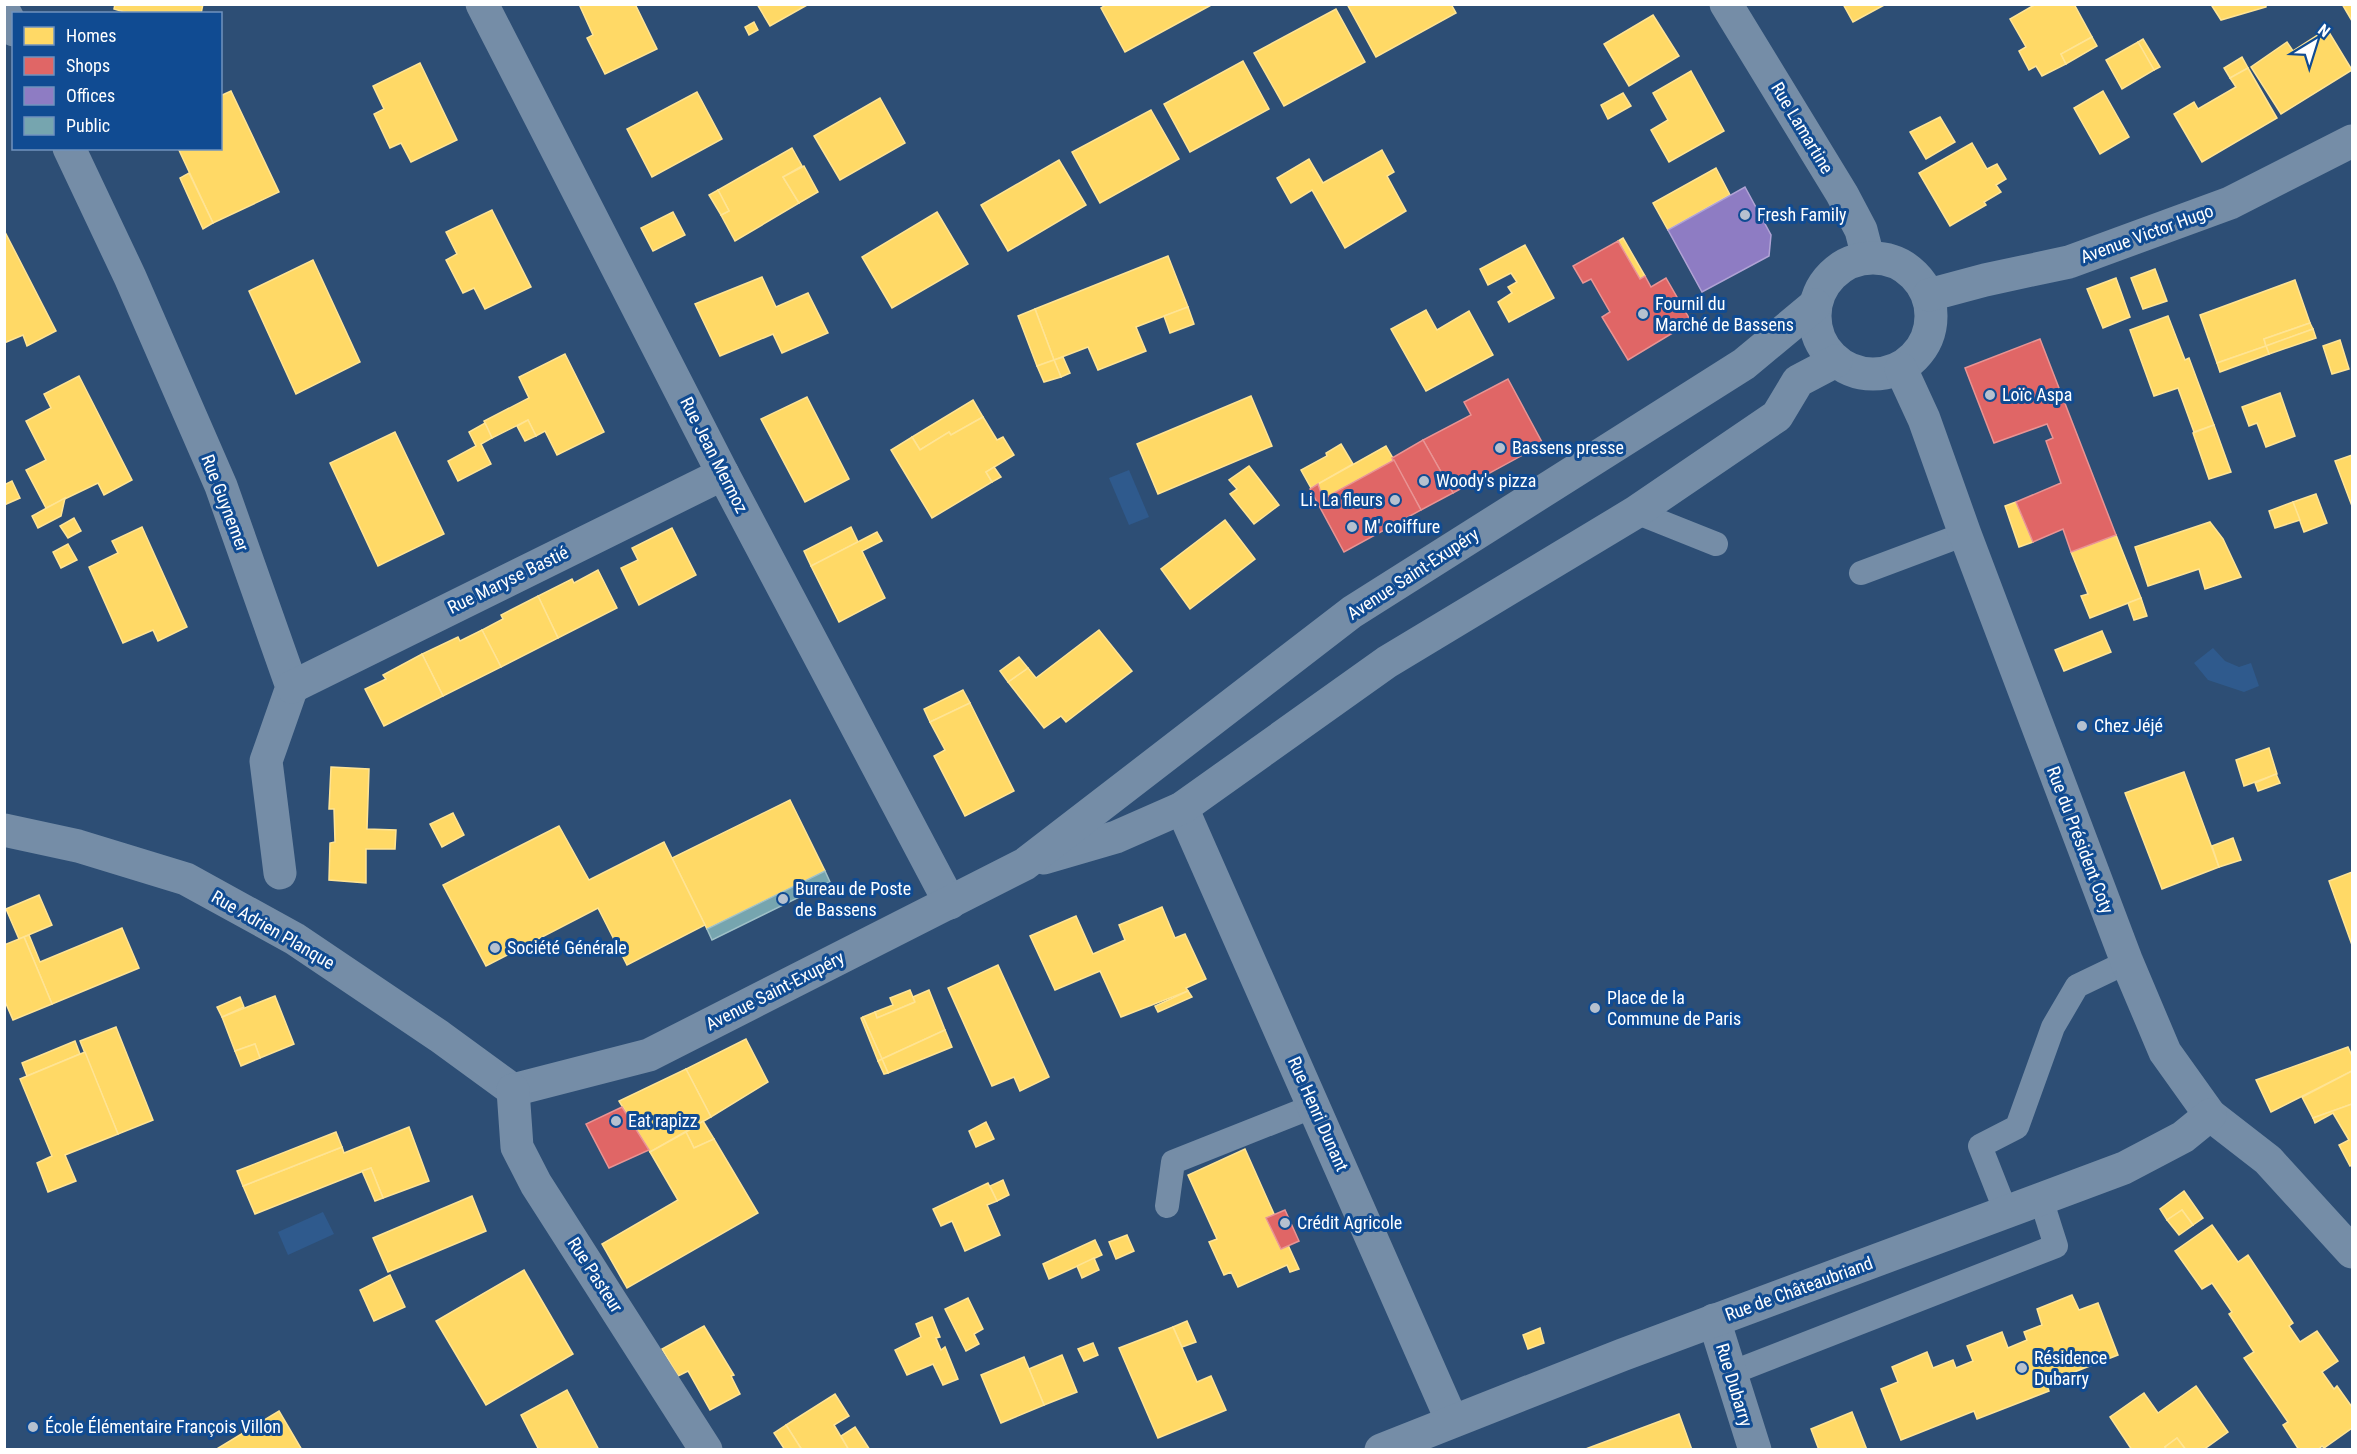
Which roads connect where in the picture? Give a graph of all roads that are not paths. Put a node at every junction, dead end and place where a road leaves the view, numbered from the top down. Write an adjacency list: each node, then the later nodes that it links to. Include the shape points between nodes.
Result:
1 (482, 4): 12 (street, Rue Jean Mermoz)
2 (1726, 4): 7 (street, Rue Lamartine, via 1842,194 1861,230)
3 (4, 11): 4 (street)
4 (12, 26)
5 (2352, 141): 8 (street, Avenue Victor Hugo, via 2230,203 2070,262)
6 (70, 150): 17 (street, Rue Guynemer, via 221,486)
7 (1868, 257): 8 (street, via 1908,267); 9 (street, via 1852,260 1821,287)
8 (1929, 295): 11 (street, via 1930,335)
9 (1815, 305): 10 (street, via 1818,337); 20 (street, Avenue Saint-Exupéry, via 1744,364 1352,612)
10 (1836, 361): 11 (street, via 1860,374 1885,374); 13 (street, Avenue Saint-Exupéry, via 1798,381 1776,416)
11 (1901, 369): 14 (street, Rue du Président Coty, via 1924,419)
12 (723, 474): 17 (street, Rue Maryse Bastié); 22 (street, Rue Jean Mermoz)
13 (1636, 512): 15 (lane); 18 (street, Avenue Saint-Exupéry, via 1387,662)
14 (1965, 534): 16 (lane); 23 (street, Rue du Président Coty)
15 (1716, 544)
16 (1861, 573)
17 (292, 687): 21 (street, via 266,761)
18 (1182, 808): 20 (street, Avenue Saint-Exupéry, via 1116,837); 25 (street, Rue Henri Dunant)
19 (4, 830): 24 (street, Rue Adrien Planque, via 78,846 186,879 295,939)
20 (1025, 864): 22 (street, Avenue Saint-Exupéry)
21 (280, 873)
22 (950, 903): 24 (street, Avenue Saint-Exupéry, via 649,1055)
23 (2127, 962): 26 (street, Rue du Président Coty, via 2165,1052); 29 (lane, via 2077,986 2054,1027 2017,1127 1980,1146)
24 (513, 1090): 34 (street, Rue Pasteur, via 517,1147 536,1184)
25 (1314, 1106): 28 (lane, via 1173,1162); 33 (street, Rue Henri Dunant)
26 (2210, 1115): 27 (street, Rue de Châteaubriand, via 2183,1137 2124,1168); 30 (street, Rue du Président Coty, via 2268,1160)
27 (2040, 1199): 29 (street, Rue de Châteaubriand); 32 (lane, via 2056,1246)
28 (1167, 1206)
29 (2006, 1212): 31 (street, Rue de Châteaubriand)
30 (2352, 1252)
31 (1714, 1320): 32 (street, Rue Dubarry); 33 (street, Rue de Châteaubriand)
32 (1731, 1373): 36 (street, Rue Dubarry)
33 (1452, 1421): 35 (street, Rue de Châteaubriand)
34 (706, 1449)
35 (1381, 1449)
36 (1755, 1449)

